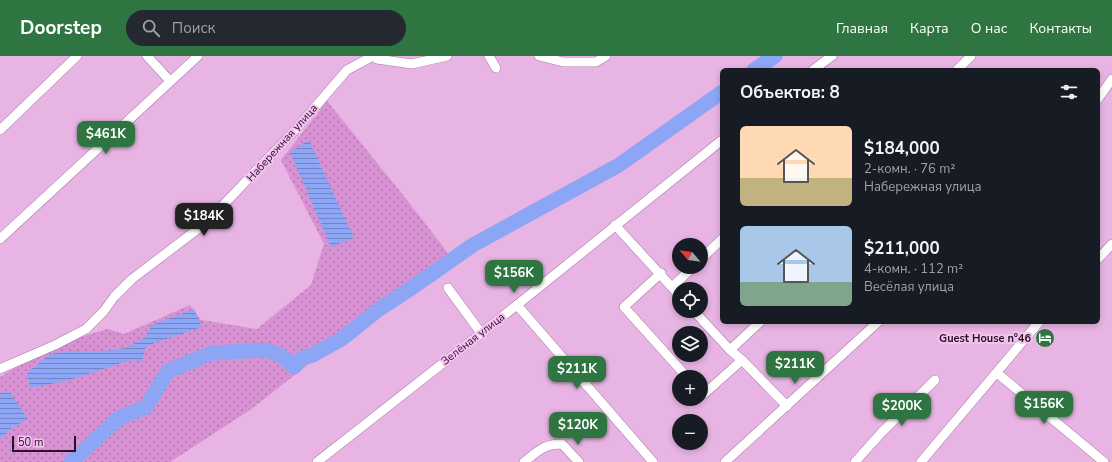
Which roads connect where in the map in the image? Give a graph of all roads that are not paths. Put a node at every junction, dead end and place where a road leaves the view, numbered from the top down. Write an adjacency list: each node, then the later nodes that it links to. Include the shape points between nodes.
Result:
1 (77, 56): 17 (street)
2 (147, 56): 15 (street)
3 (198, 56): 15 (street)
4 (373, 56): 5 (street, Набережная улица, via 377,59 412,64); 38 (street, Набережная улица, via 348,70 338,79 297,128 207,222 132,279 86,329)
5 (447, 56)
6 (489, 56): 11 (street)
7 (539, 56): 8 (street, via 563,62 596,62)
8 (606, 56)
9 (832, 56): 12 (street)
10 (971, 56): 13 (street)
11 (496, 68)
12 (816, 68)
13 (959, 68)
14 (1112, 79): 16 (street)
15 (170, 81): 20 (street)
16 (1100, 97)
17 (0, 130)
18 (720, 142): 19 (street, Зелёная улица)
19 (615, 225): 25 (street); 30 (street, Зелёная улица)
20 (0, 239)
21 (720, 241): 23 (street)
22 (1112, 244): 24 (street)
23 (708, 252)
24 (1100, 257)
25 (661, 273): 28 (street); 39 (street, via 624,307)
26 (686, 274): 27 (street)
27 (677, 282)
28 (672, 287)
29 (448, 288): 35 (street)
30 (517, 305): 35 (street, Зелёная улица); 47 (street)
31 (700, 318): 36 (street)
32 (758, 324): 36 (street)
33 (876, 324): 43 (street)
34 (1037, 324): 40 (street)
35 (482, 333): 44 (street, Зелёная улица)
36 (730, 350): 37 (street)
37 (742, 360): 42 (street); 43 (street)
38 (0, 368)
39 (681, 370)
40 (997, 373): 50 (street); 51 (street)
41 (935, 380): 49 (street, via 882,432)
42 (708, 390)
43 (787, 406): 48 (street)
44 (317, 462)
45 (524, 462): 46 (street, via 553,444 562,444)
46 (579, 462)
47 (653, 462)
48 (725, 462)
49 (856, 462)
50 (921, 462)
51 (1104, 462)

